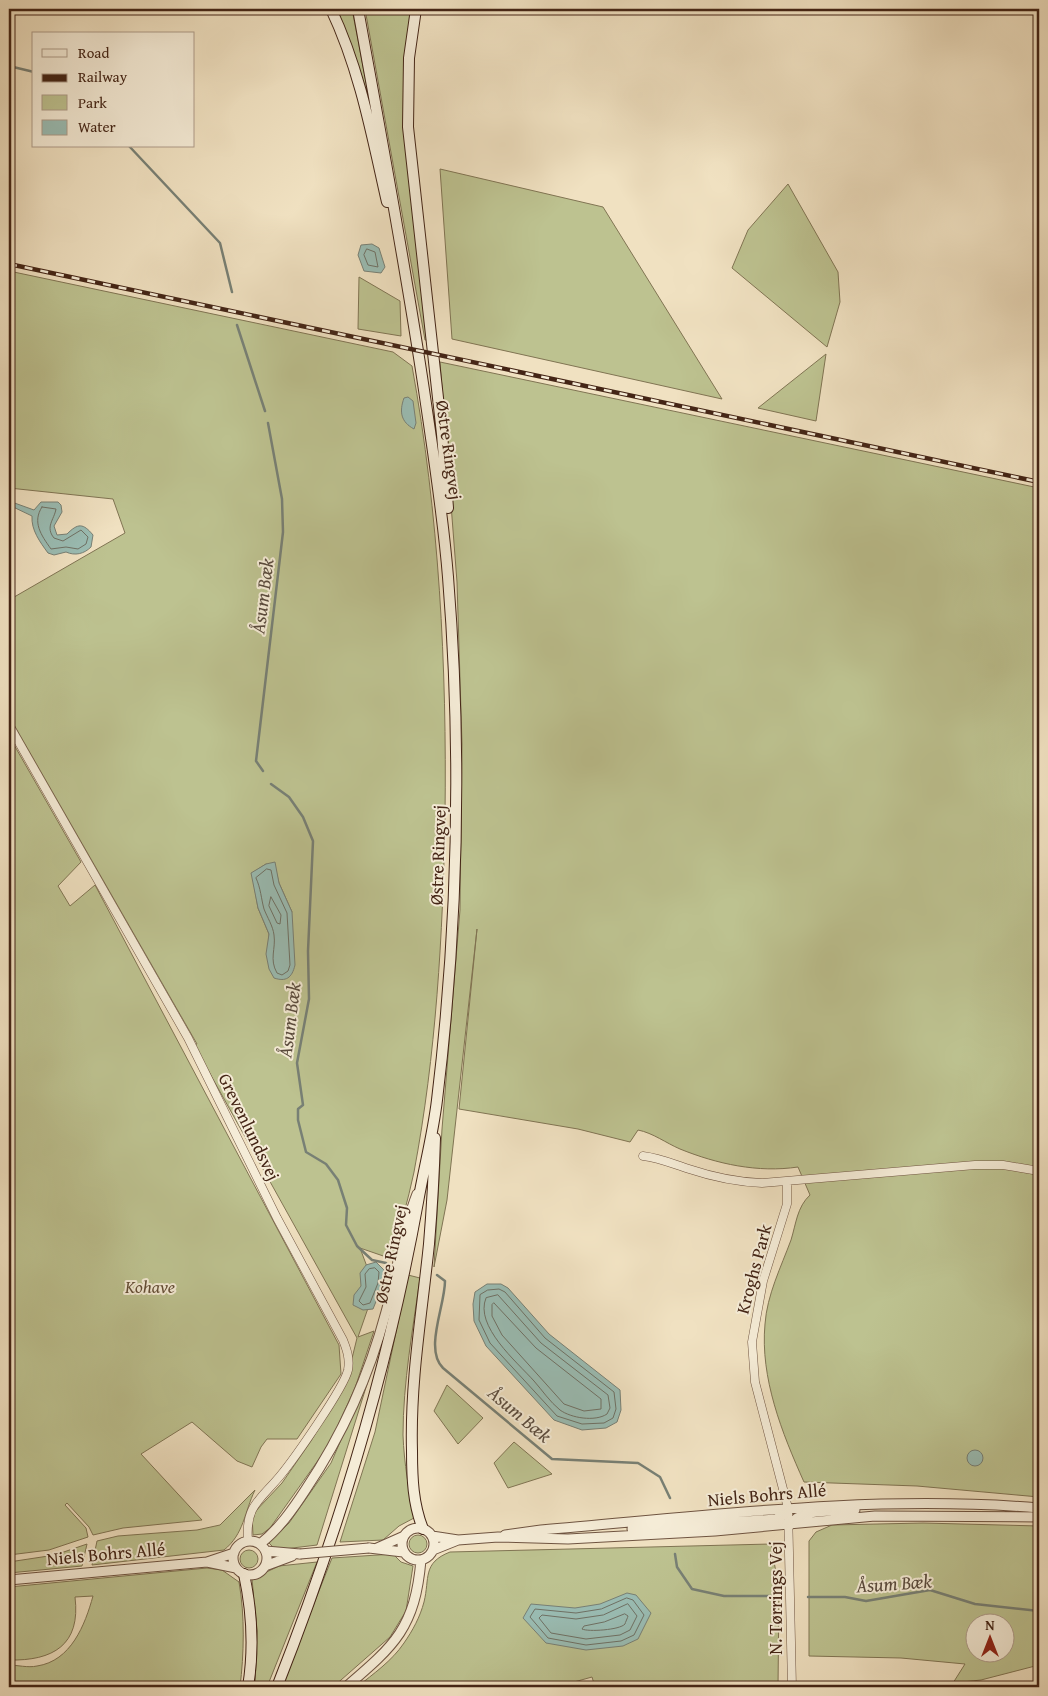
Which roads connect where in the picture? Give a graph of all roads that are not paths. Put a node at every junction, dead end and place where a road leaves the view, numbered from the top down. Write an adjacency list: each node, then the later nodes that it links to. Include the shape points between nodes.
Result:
1 (331, 9): 4 (main road, via 355,68 390,219)
2 (358, 9): 4 (main road, Østre Ringvej)
3 (416, 9): 5 (main road, via 409,58 408,127 442,434 448,511)
4 (406, 271): 5 (main road, Østre Ringvej, via 441,502)
5 (448, 579): 7 (main road, Østre Ringvej, via 456,748 455,857 450,965)
6 (9, 725): 23 (street, Grevenlundsvej, via 188,1038 348,1355 345,1380 280,1476 252,1508)
7 (436, 1104): 10 (main road, Østre Ringvej); 17 (main road, via 433,1196 411,1418 416,1512)
8 (643, 1156): 11 (street, via 660,1158 735,1182)
9 (1039, 1171): 11 (street, via 1003,1165 975,1165)
10 (422, 1180): 24 (street, via 411,1207 372,1359 352,1410 326,1459); 36 (main road, Østre Ringvej, via 408,1259 364,1439 316,1587)
11 (787, 1183): 13 (street, Kroghs Park, via 787,1204 763,1281 752,1342 755,1382)
12 (975, 1504): 13 (street, Niels Bohrs Allé, via 878,1503); 14 (street, Niels Bohrs Allé); 16 (street, via 964,1508 805,1514 795,1518)
13 (788, 1508): 16 (street, N. Tørrings Vej); 20 (street, Niels Bohrs Allé, via 541,1530); 22 (street, via 786,1514 776,1519 566,1535)
14 (1039, 1508)
15 (1039, 1517): 16 (street, Niels Bohrs Allé, via 875,1516)
16 (790, 1525): 22 (street, Niels Bohrs Allé); 38 (street, N. Tørrings Vej)
17 (423, 1529): 18 (street, via 412,1529); 19 (street)
18 (404, 1536): 25 (street); 27 (street)
19 (432, 1536): 21 (street, Niels Bohrs Allé); 26 (street)
20 (498, 1537): 21 (street, Niels Bohrs Allé); 22 (street, Niels Bohrs Allé)
21 (458, 1540): 26 (street, Niels Bohrs Allé)
22 (540, 1540)
23 (248, 1541): 24 (street); 28 (street, via 239,1545)
24 (263, 1548): 29 (street); 32 (street, via 267,1560)
25 (372, 1548): 27 (street); 29 (street, bridge)
26 (433, 1550): 30 (street)
27 (403, 1552): 30 (street, via 410,1559)
28 (234, 1553): 31 (street, Niels Bohrs Allé); 33 (street, via 233,1561)
29 (298, 1554): 32 (street)
30 (421, 1560): 37 (street, via 411,1616 400,1635 382,1656)
31 (207, 1562): 33 (street, Niels Bohrs Allé); 34 (street, Niels Bohrs Allé)
32 (265, 1566): 33 (street, via 256,1574)
33 (240, 1571): 35 (main road, via 248,1593 251,1635)
34 (9, 1580)
35 (248, 1687)
36 (277, 1687)
37 (346, 1687)
38 (792, 1687)

